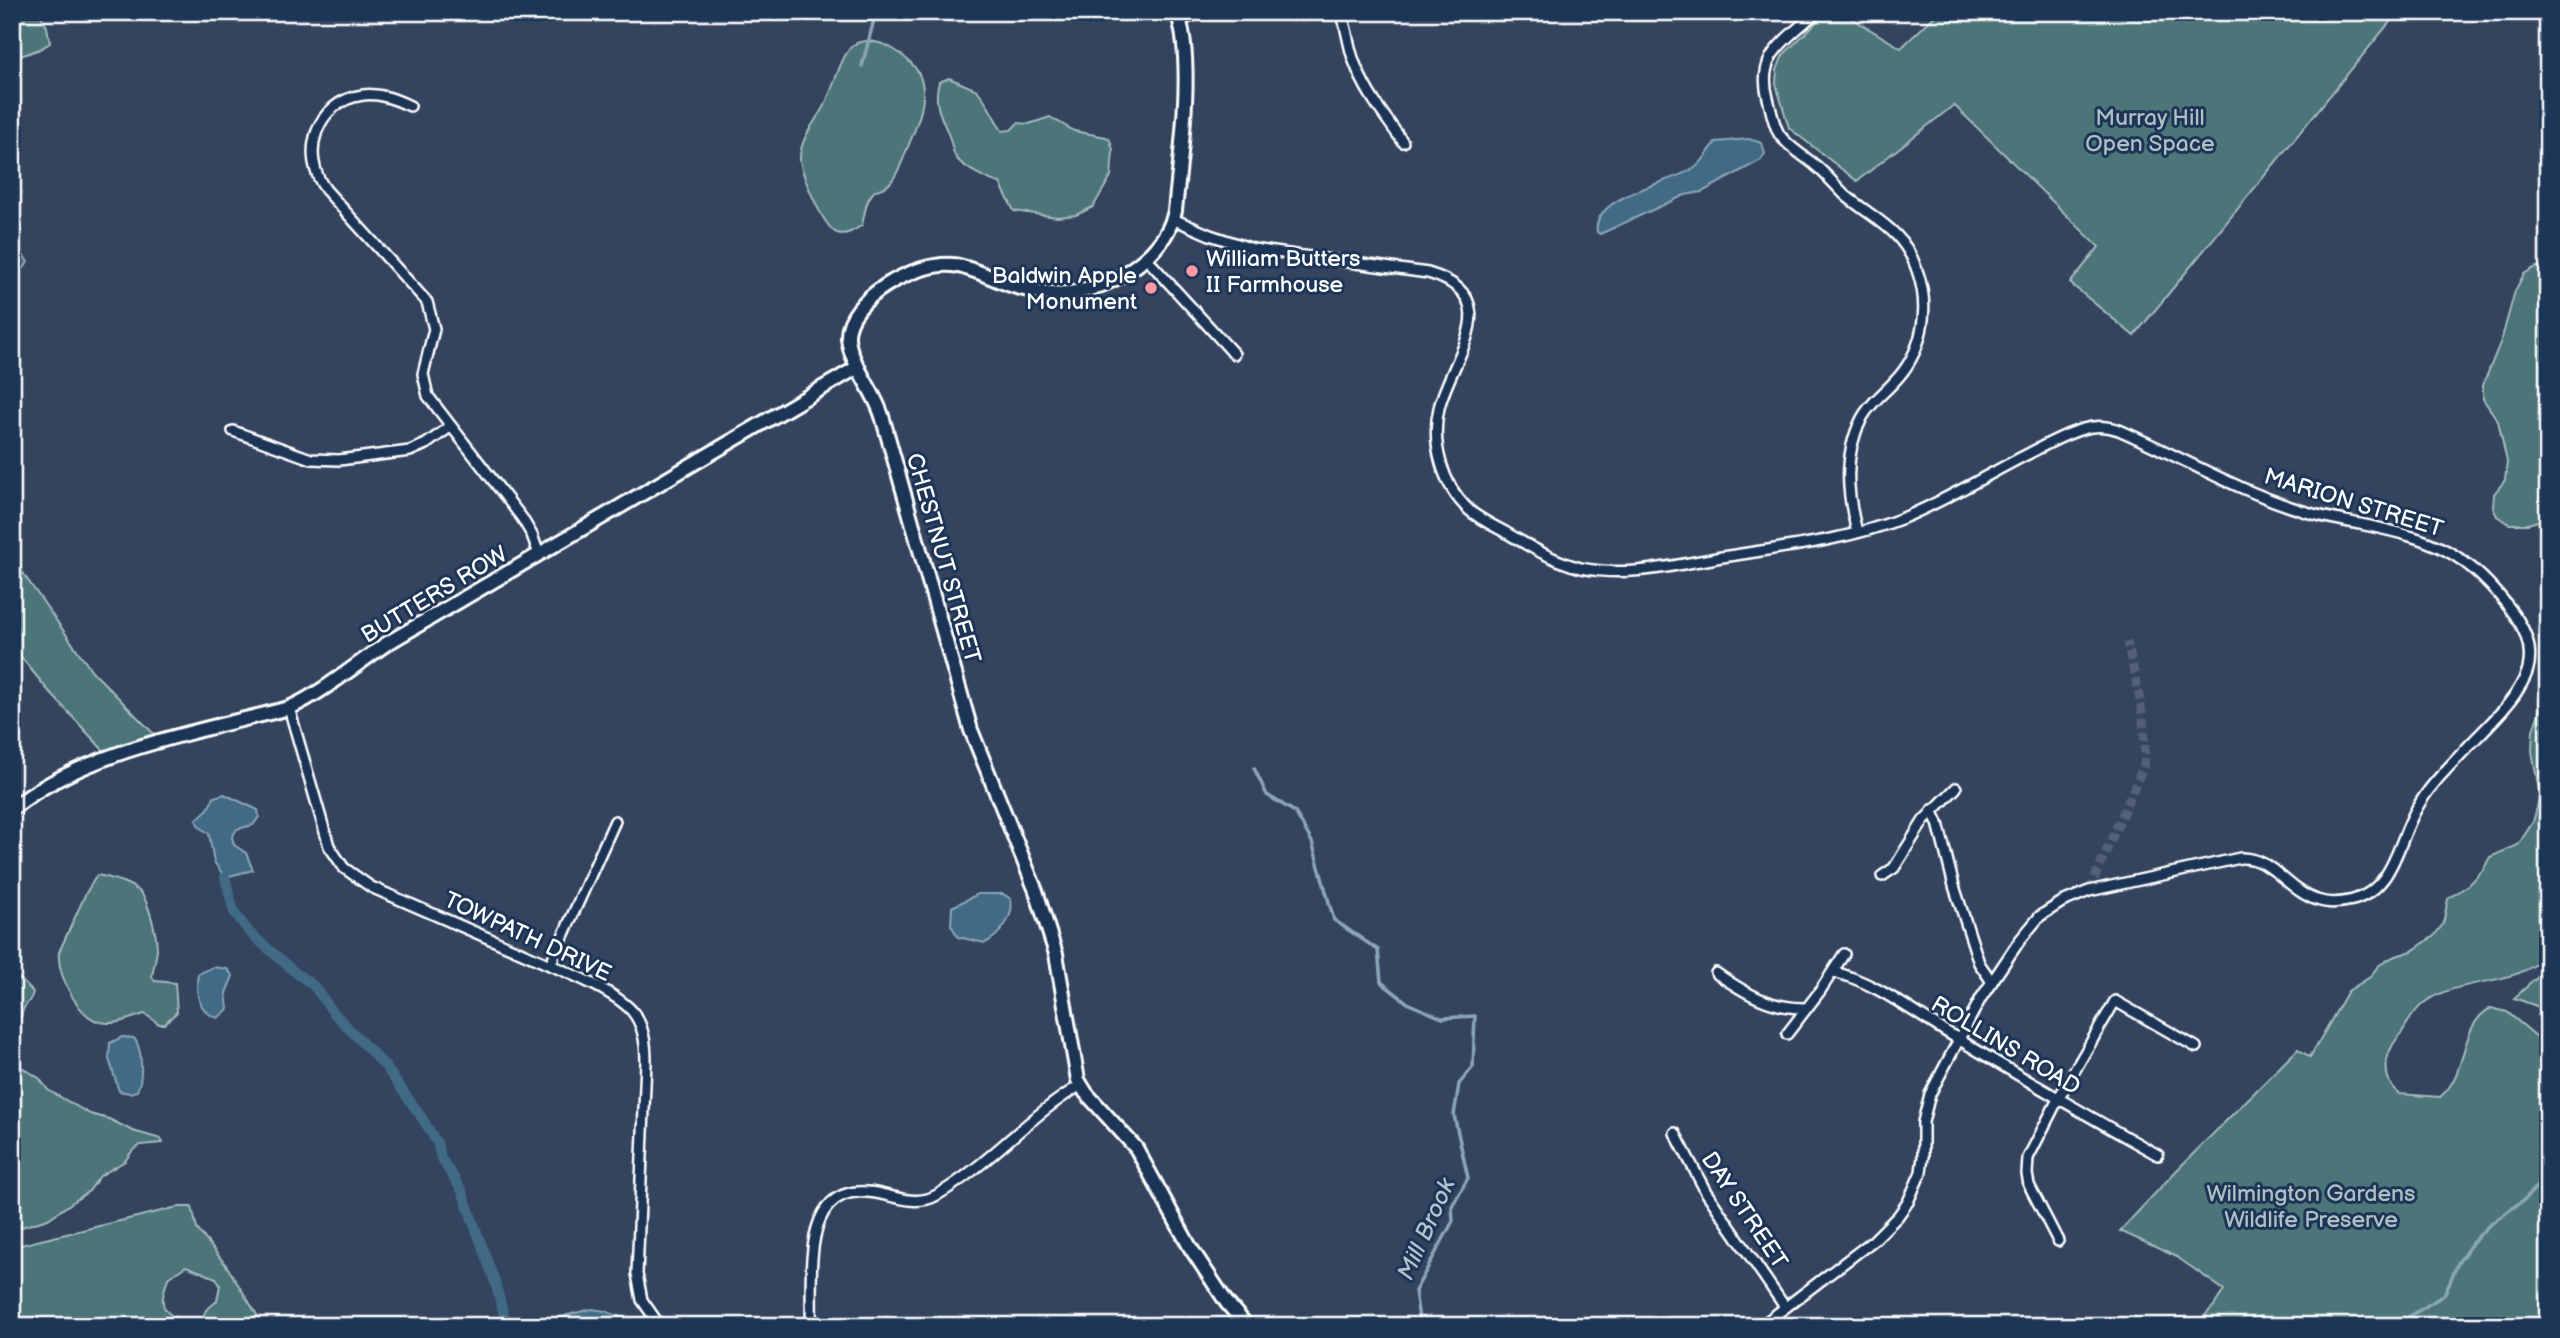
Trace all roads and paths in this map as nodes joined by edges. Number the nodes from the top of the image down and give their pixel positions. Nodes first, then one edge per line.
1 (1201, 12) edge
2 (1341, 12) edge
3 (1816, 12) edge
4 (1179, 16) edge
5 (410, 106) dead end
6 (1403, 142) dead end
7 (1173, 219) junction
8 (1146, 258) junction
9 (1234, 354) dead end
10 (858, 367) junction
11 (450, 427) junction
12 (233, 431) dead end
13 (1857, 532) junction
14 (539, 554) junction
15 (289, 708) junction
16 (1956, 788) dead end
17 (12, 808) edge
18 (1932, 810) junction
19 (615, 821) dead end
20 (1882, 876) dead end
21 (1844, 954) dead end
22 (550, 965) junction
23 (1833, 972) junction
24 (1716, 973) dead end
25 (1992, 982) junction
26 (1807, 1008) junction
27 (1787, 1034) dead end
28 (1958, 1040) junction
29 (2196, 1047) dead end
30 (1081, 1085) junction
31 (2058, 1099) junction
32 (1675, 1133) dead end
33 (2158, 1155) dead end
34 (2058, 1241) dead end
35 (1786, 1307) junction
36 (660, 1326) edge
37 (811, 1326) edge
38 (1247, 1326) edge
39 (1760, 1326) edge

1 - 4 street
2 - 6 street
3 - 13 street
4 - 7 street, CHESTNUT STREET
5 - 11 street
7 - 8 street, CHESTNUT STREET
7 - 13 street
8 - 9 street
8 - 10 street, CHESTNUT STREET
10 - 14 street, BUTTERS ROW
10 - 30 street, CHESTNUT STREET
11 - 12 street
11 - 14 street
13 - 25 street, MARION STREET
14 - 15 street, BUTTERS ROW
15 - 17 street, BUTTERS ROW
15 - 22 street, TOWPATH DRIVE
16 - 18 street
18 - 20 street
18 - 25 street
19 - 22 street
21 - 23 street
22 - 36 street, TOWPATH DRIVE
23 - 26 street
23 - 28 street, ROLLINS ROAD
24 - 26 street
25 - 28 street, MARION STREET
26 - 27 street
28 - 31 street, ROLLINS ROAD
28 - 35 street, MARION STREET
29 - 31 street
30 - 37 street
30 - 38 street, CHESTNUT STREET
31 - 33 street, ROLLINS ROAD
31 - 34 street
32 - 35 street, DAY STREET
35 - 39 street, MARION STREET

